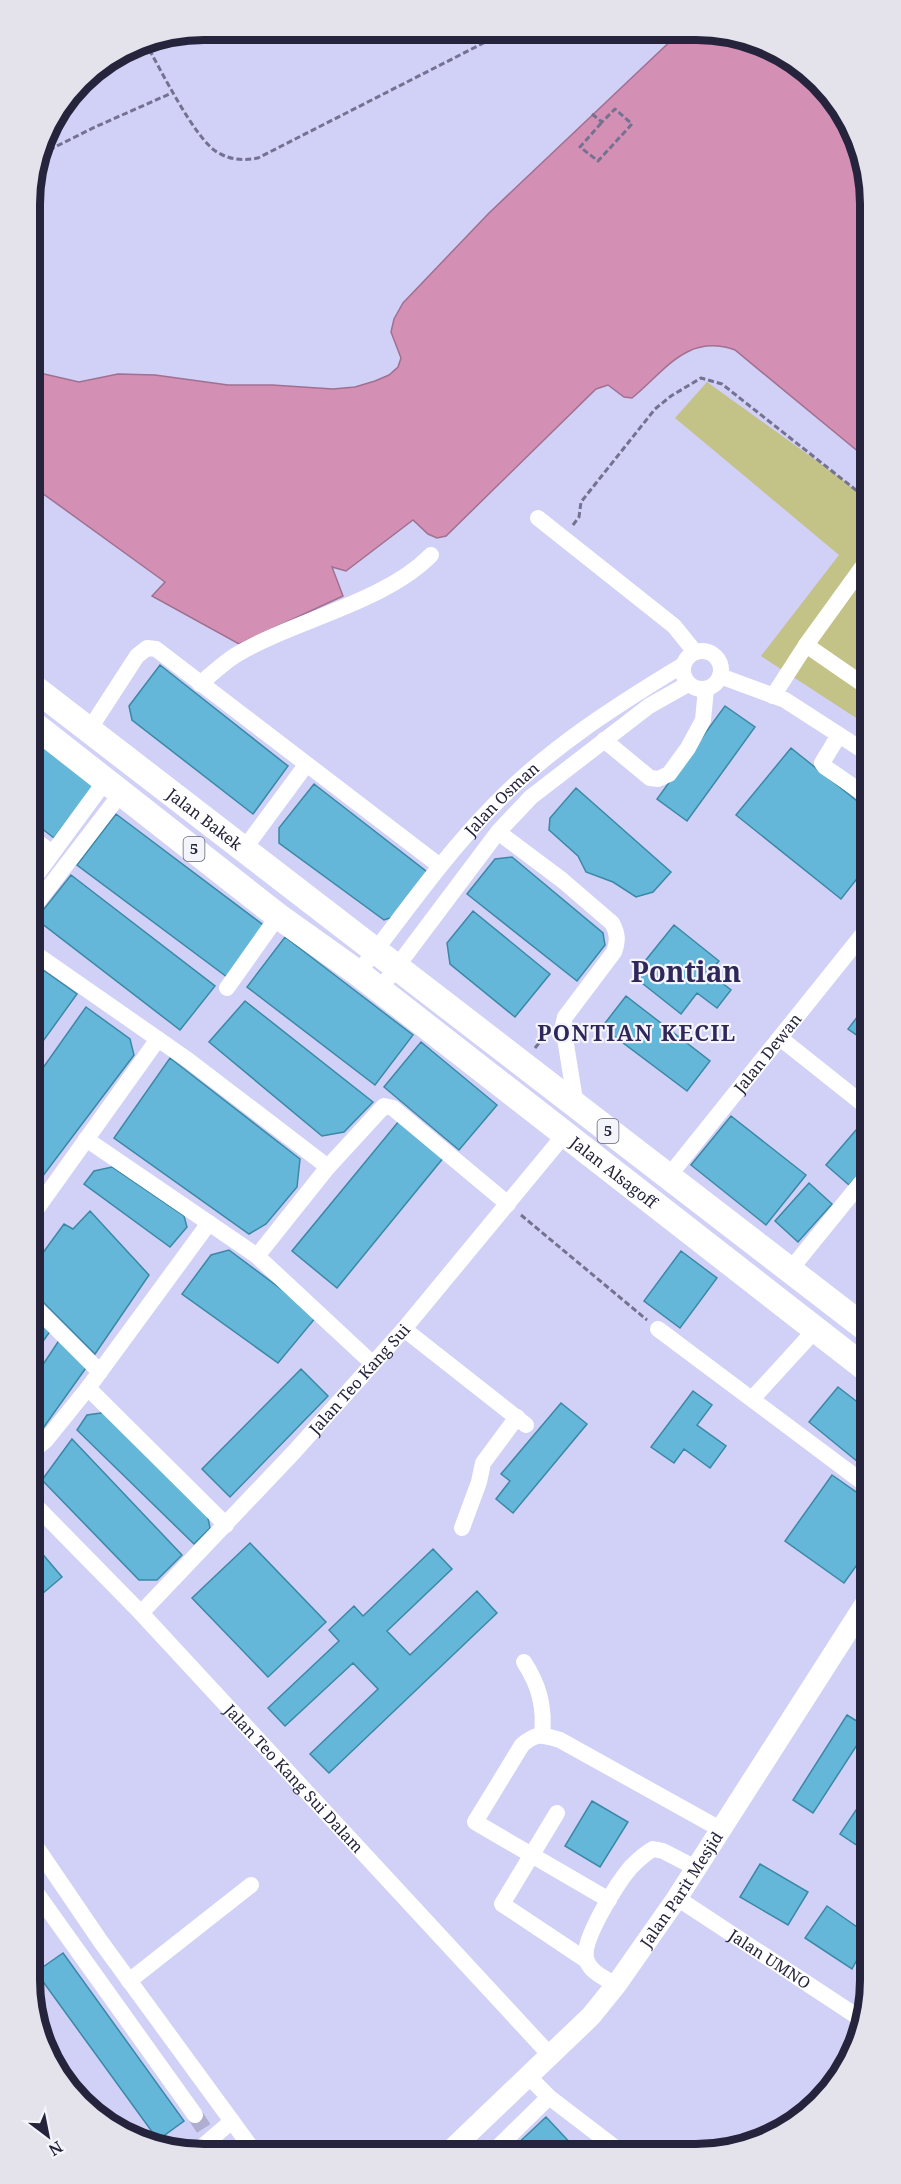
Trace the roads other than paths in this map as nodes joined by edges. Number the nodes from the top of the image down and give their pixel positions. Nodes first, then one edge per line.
1 (538, 518) dead end
2 (431, 555) dead end
3 (860, 570) edge
4 (806, 645) junction
5 (695, 652) junction
6 (683, 665) junction
7 (720, 676) junction
8 (860, 682) edge
9 (200, 684) junction
10 (688, 684) junction
11 (706, 689) junction
12 (41, 693) edge
13 (773, 696) junction
14 (41, 730) edge
15 (89, 730) junction
16 (839, 735) junction
17 (604, 740) junction
18 (860, 748) edge
19 (306, 765) junction
20 (114, 786) junction
21 (860, 791) edge
22 (498, 832) junction
23 (41, 844) edge
24 (244, 849) junction
25 (52, 853) junction
26 (440, 866) junction
27 (41, 869) edge
28 (41, 897) edge
29 (278, 916) junction
30 (860, 938) edge
31 (375, 952) junction
32 (41, 957) edge
33 (397, 968) junction
34 (358, 973) junction
35 (227, 988) dead end
36 (380, 989) junction
37 (780, 1038) junction
38 (158, 1039) junction
39 (860, 1102) edge
40 (576, 1106) junction
41 (566, 1134) junction
42 (86, 1139) junction
43 (328, 1167) junction
44 (668, 1177) junction
45 (860, 1184) edge
46 (40, 1200) edge
47 (508, 1204) junction
48 (210, 1223) junction
49 (257, 1256) junction
50 (790, 1270) junction
51 (40, 1312) edge
52 (860, 1324) edge
53 (404, 1329) junction
54 (658, 1329) road end
55 (816, 1329) junction
56 (373, 1364) junction
57 (860, 1364) edge
58 (100, 1372) junction
59 (88, 1388) junction
60 (752, 1399) junction
61 (40, 1444) edge
62 (860, 1480) edge
63 (40, 1510) edge
64 (226, 1525) junction
65 (462, 1528) dead end
66 (860, 1612) edge
67 (141, 1613) junction
68 (524, 1662) dead end
69 (542, 1735) junction
70 (557, 1813) dead end
71 (720, 1830) junction
72 (40, 1852) edge
73 (532, 1855) junction
74 (696, 1868) junction
75 (251, 1885) dead end
76 (40, 1898) edge
77 (677, 1898) junction
78 (609, 1900) junction
79 (586, 1960) junction
80 (129, 1981) junction
81 (616, 1985) junction
82 (856, 2016) edge
83 (550, 2055) junction
84 (528, 2076) junction
85 (549, 2097) junction
86 (232, 2121) junction
87 (203, 2127) junction
88 (199, 2143) edge
89 (249, 2144) edge
90 (458, 2144) edge
91 (501, 2144) edge
92 (605, 2144) edge

1 - 5 street
2 - 9 street
3 - 4 street
4 - 8 street
4 - 13 street
5 - 6 street
5 - 7 street
6 - 10 street
6 - 26 street, Jalan Osman
7 - 11 street
7 - 13 street
9 - 15 street
9 - 19 street
10 - 11 street
10 - 17 street, Jalan Osman
11 - 17 street
12 - 15 highway, Jalan Bakek / 5
13 - 16 street
14 - 20 highway, Jalan Bakek / 5
15 - 24 highway, Jalan Bakek / 5
16 - 18 street
16 - 21 street
17 - 22 street, Jalan Osman
19 - 24 street
19 - 26 street
20 - 25 street
20 - 28 street
20 - 29 highway, Jalan Bakek / 5
22 - 33 street, Jalan Osman
22 - 40 street
23 - 25 street
24 - 31 highway, Jalan Bakek / 5
25 - 27 street
26 - 31 street, Jalan Osman
29 - 34 highway, Jalan Bakek / 5
29 - 35 street
30 - 37 street, Jalan Dewan
31 - 33 highway, Jalan Alsagoff / 5
31 - 34 street, Jalan Osman
32 - 38 street
33 - 36 street, Jalan Osman
33 - 40 highway, Jalan Alsagoff / 5
34 - 36 highway, Jalan Alsagoff / 5
36 - 41 highway, Jalan Alsagoff / 5
37 - 39 street
37 - 44 street, Jalan Dewan
38 - 42 street
38 - 43 street
40 - 44 highway, Jalan Alsagoff / 5
41 - 47 street, Jalan Teo Kang Sui
41 - 55 highway, Jalan Alsagoff / 5
42 - 46 street
42 - 48 street
43 - 47 street
43 - 49 street
44 - 50 highway, Jalan Alsagoff / 5
45 - 50 street
47 - 53 street, Jalan Teo Kang Sui
48 - 49 street
48 - 58 street
49 - 56 street
50 - 52 highway, Jalan Alsagoff / 5
51 - 58 street
53 - 56 street, Jalan Teo Kang Sui
53 - 65 street
54 - 60 street
55 - 57 highway, Jalan Alsagoff / 5
55 - 60 street
56 - 64 street, Jalan Teo Kang Sui
58 - 59 street
59 - 61 street
59 - 64 street
60 - 62 street
63 - 67 street, Jalan Teo Kang Sui Dalam
64 - 67 street, Jalan Teo Kang Sui
66 - 71 main road, Jalan Parit Mesjid
67 - 83 street, Jalan Teo Kang Sui Dalam
68 - 69 street
69 - 71 street
69 - 73 street
70 - 73 street
71 - 74 main road, Jalan Parit Mesjid
72 - 80 street
73 - 78 street
73 - 79 street
74 - 77 main road, Jalan Parit Mesjid
74 - 78 street
75 - 80 street
76 - 87 street
77 - 81 main road, Jalan Parit Mesjid
77 - 82 street, Jalan UMNO
78 - 79 street
79 - 81 street
80 - 86 street
81 - 83 main road, Jalan Parit Mesjid
83 - 84 main road, Jalan Parit Mesjid
84 - 85 street
84 - 90 main road, Jalan Parit Mesjid
85 - 91 street
85 - 92 street
86 - 87 street
86 - 89 street
87 - 88 street

